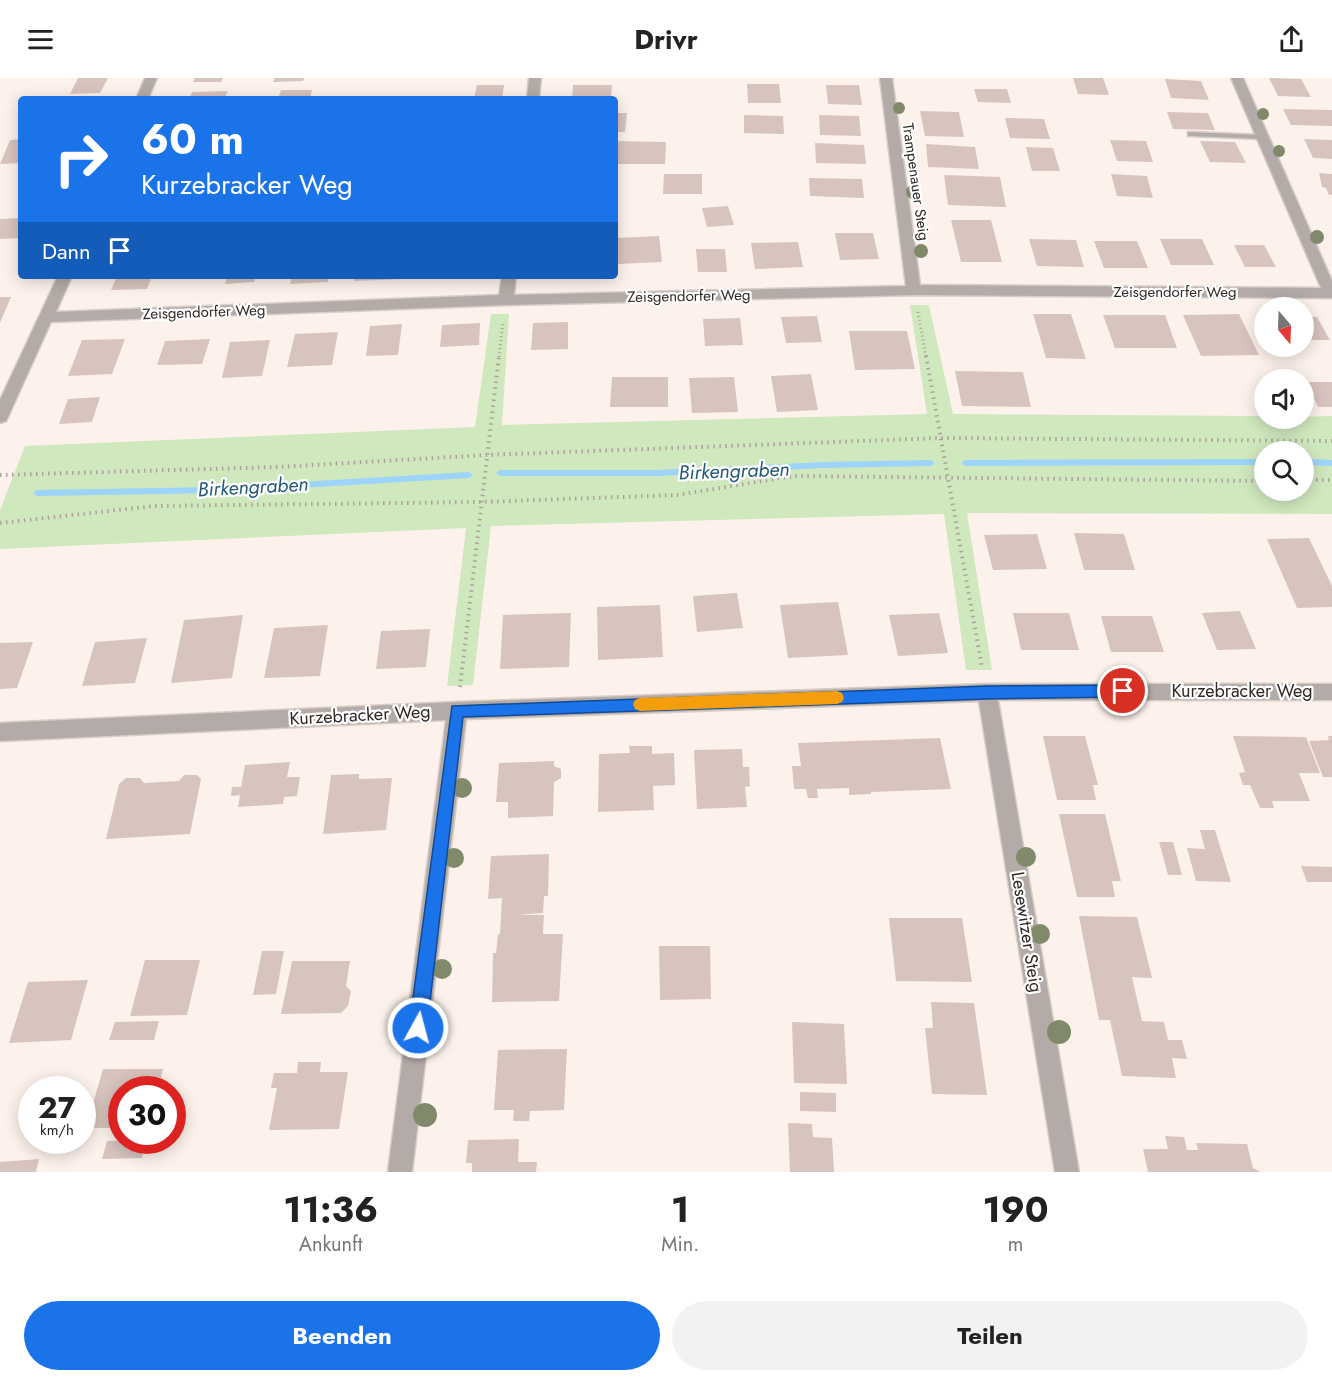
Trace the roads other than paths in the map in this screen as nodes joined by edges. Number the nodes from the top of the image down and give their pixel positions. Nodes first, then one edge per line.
1 (151, 78) edge
2 (536, 78) edge
3 (886, 78) edge
4 (1237, 78) edge
5 (143, 96) edge
6 (533, 96) edge
7 (1191, 134) dead end
8 (1262, 136) junction
9 (64, 279) edge
10 (509, 279) edge
11 (914, 290) junction
12 (1331, 293) edge
13 (506, 300) junction
14 (47, 317) junction
15 (0, 417) edge
16 (987, 692) junction
17 (1332, 692) edge
18 (457, 711) junction
19 (0, 732) edge
20 (400, 1172) edge
21 (1067, 1172) edge

1 - 5 street
2 - 6 street
3 - 11 street, Trampenauer Steig
4 - 8 street
7 - 8 lane
8 - 12 street
9 - 14 street
10 - 13 street
11 - 12 street, Zeisgendorfer Weg
11 - 13 street, Zeisgendorfer Weg
13 - 14 street, Zeisgendorfer Weg
14 - 15 street
16 - 17 street, Kurzebracker Weg
16 - 18 street, Kurzebracker Weg
16 - 21 street, Lesewitzer Steig
18 - 19 street, Kurzebracker Weg
18 - 20 street

